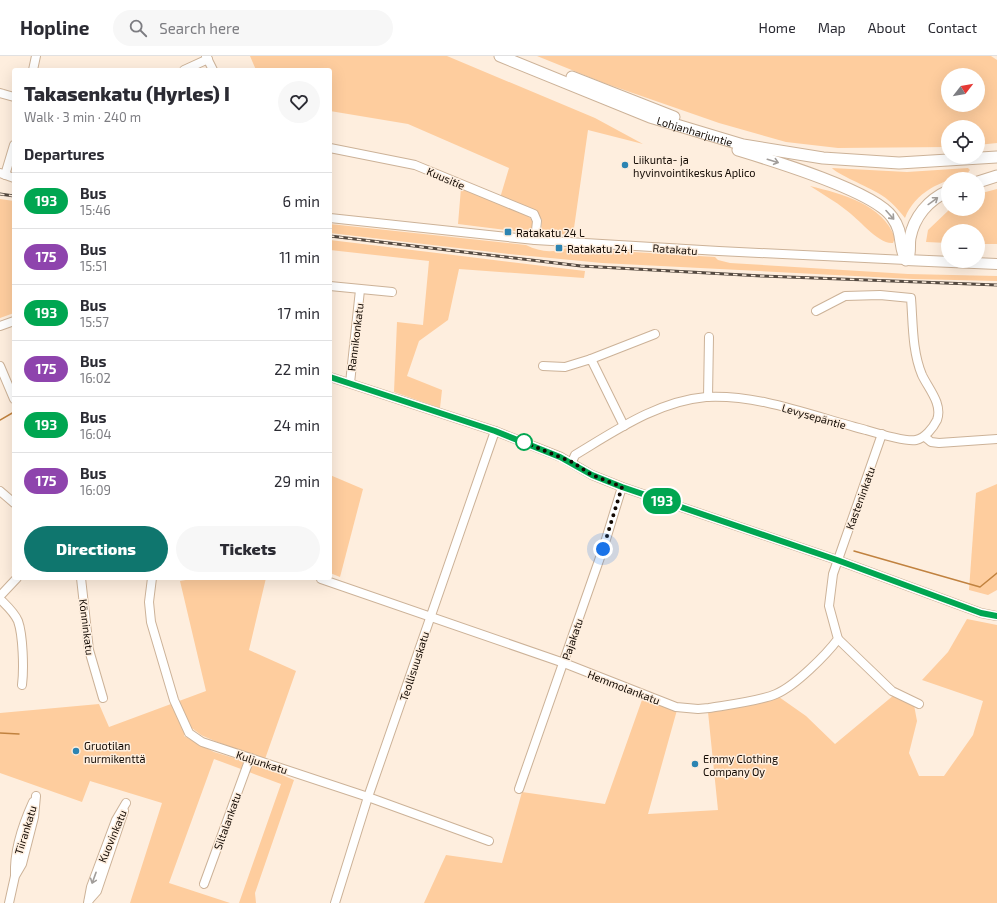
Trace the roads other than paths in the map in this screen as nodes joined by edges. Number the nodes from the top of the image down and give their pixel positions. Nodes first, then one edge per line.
1 (36, 56) edge
2 (500, 56) edge
3 (519, 56) edge
4 (207, 57) edge
5 (33, 68) edge
6 (188, 68) edge
7 (212, 68) edge
8 (0, 93) edge
9 (12, 96) edge
10 (671, 124) junction
11 (332, 148) edge
12 (997, 149) edge
13 (12, 150) edge
14 (985, 150) edge
15 (941, 154) edge
16 (997, 157) edge
17 (3, 174) edge
18 (997, 176) edge
19 (985, 180) edge
20 (941, 196) edge
21 (332, 218) edge
22 (535, 240) junction
23 (906, 260) junction
24 (997, 264) edge
25 (332, 286) edge
26 (360, 290) junction
27 (392, 292) dead end
28 (816, 311) dead end
29 (12, 322) edge
30 (0, 326) edge
31 (655, 334) dead end
32 (709, 337) dead end
33 (591, 360) junction
34 (0, 366) edge
35 (543, 366) dead end
36 (332, 378) edge
37 (350, 383) junction
38 (12, 394) edge
39 (708, 397) junction
40 (624, 426) junction
41 (495, 431) junction
42 (882, 434) junction
43 (925, 436) junction
44 (997, 439) edge
45 (572, 462) junction
46 (622, 487) junction
47 (0, 491) edge
48 (12, 501) edge
49 (837, 560) junction
50 (16, 580) edge
51 (81, 580) edge
52 (152, 580) edge
53 (327, 580) edge
54 (0, 597) edge
55 (430, 615) junction
56 (997, 616) edge
57 (838, 639) junction
58 (564, 663) junction
59 (22, 685) dead end
60 (103, 698) dead end
61 (919, 704) dead end
62 (250, 758) junction
63 (519, 789) dead end
64 (368, 797) junction
65 (489, 840) dead end
66 (15, 876) junction
67 (204, 884) dead end
68 (88, 902) edge
69 (8, 903) edge
70 (335, 903) edge

1 - 5 street
2 - 10 highway, Lohjanharjuntie
3 - 15 highway, Lohjanharjuntie
4 - 6 street
4 - 7 street
8 - 9 street
10 - 16 highway, Lohjanharjuntie
10 -> 23 highway
11 - 22 street, Kuusitie
12 - 14 highway
13 - 17 street
18 - 19 highway
23 -> 20 highway
21 - 22 street, Ratakatu
22 - 23 street, Ratakatu
23 - 24 main road, Ratakatu
25 - 26 street, Rannikonkatu
26 - 27 street, Rannikonkatu
26 - 37 street, Rannikonkatu
28 - 43 street
29 - 30 street
31 - 33 street
32 - 39 street
33 - 35 street
33 - 40 street
34 - 38 street
36 - 37 street
37 - 41 street
39 - 40 street, Levysepäntie
39 - 42 street, Levysepäntie
40 - 45 street, Levysepäntie
41 - 45 street
41 - 55 street, Teollisuuskatu
42 - 43 street, Levysepäntie
42 - 49 street, Kasteninkatu
43 - 44 street
45 - 46 street
46 - 49 street
46 - 58 street, Pajakatu
47 - 48 street
49 - 56 street
49 - 57 street
50 - 54 street
51 - 60 street, Könninkatu
52 - 62 street, Kuljunkatu
53 - 55 street, Hemmolankatu
54 - 59 street
55 - 58 street, Hemmolankatu
55 - 64 street, Teollisuuskatu
57 - 58 street, Hemmolankatu
57 - 61 street
58 - 63 street, Pajakatu
62 - 64 street, Kuljunkatu
62 - 67 street, Siltalankatu
64 - 65 street, Kuljunkatu
64 - 70 street, Teollisuuskatu
66 - 66 street, Tiirankatu
66 - 69 street, Tiirankatu
68 -> 68 street, Kuovinkatu

